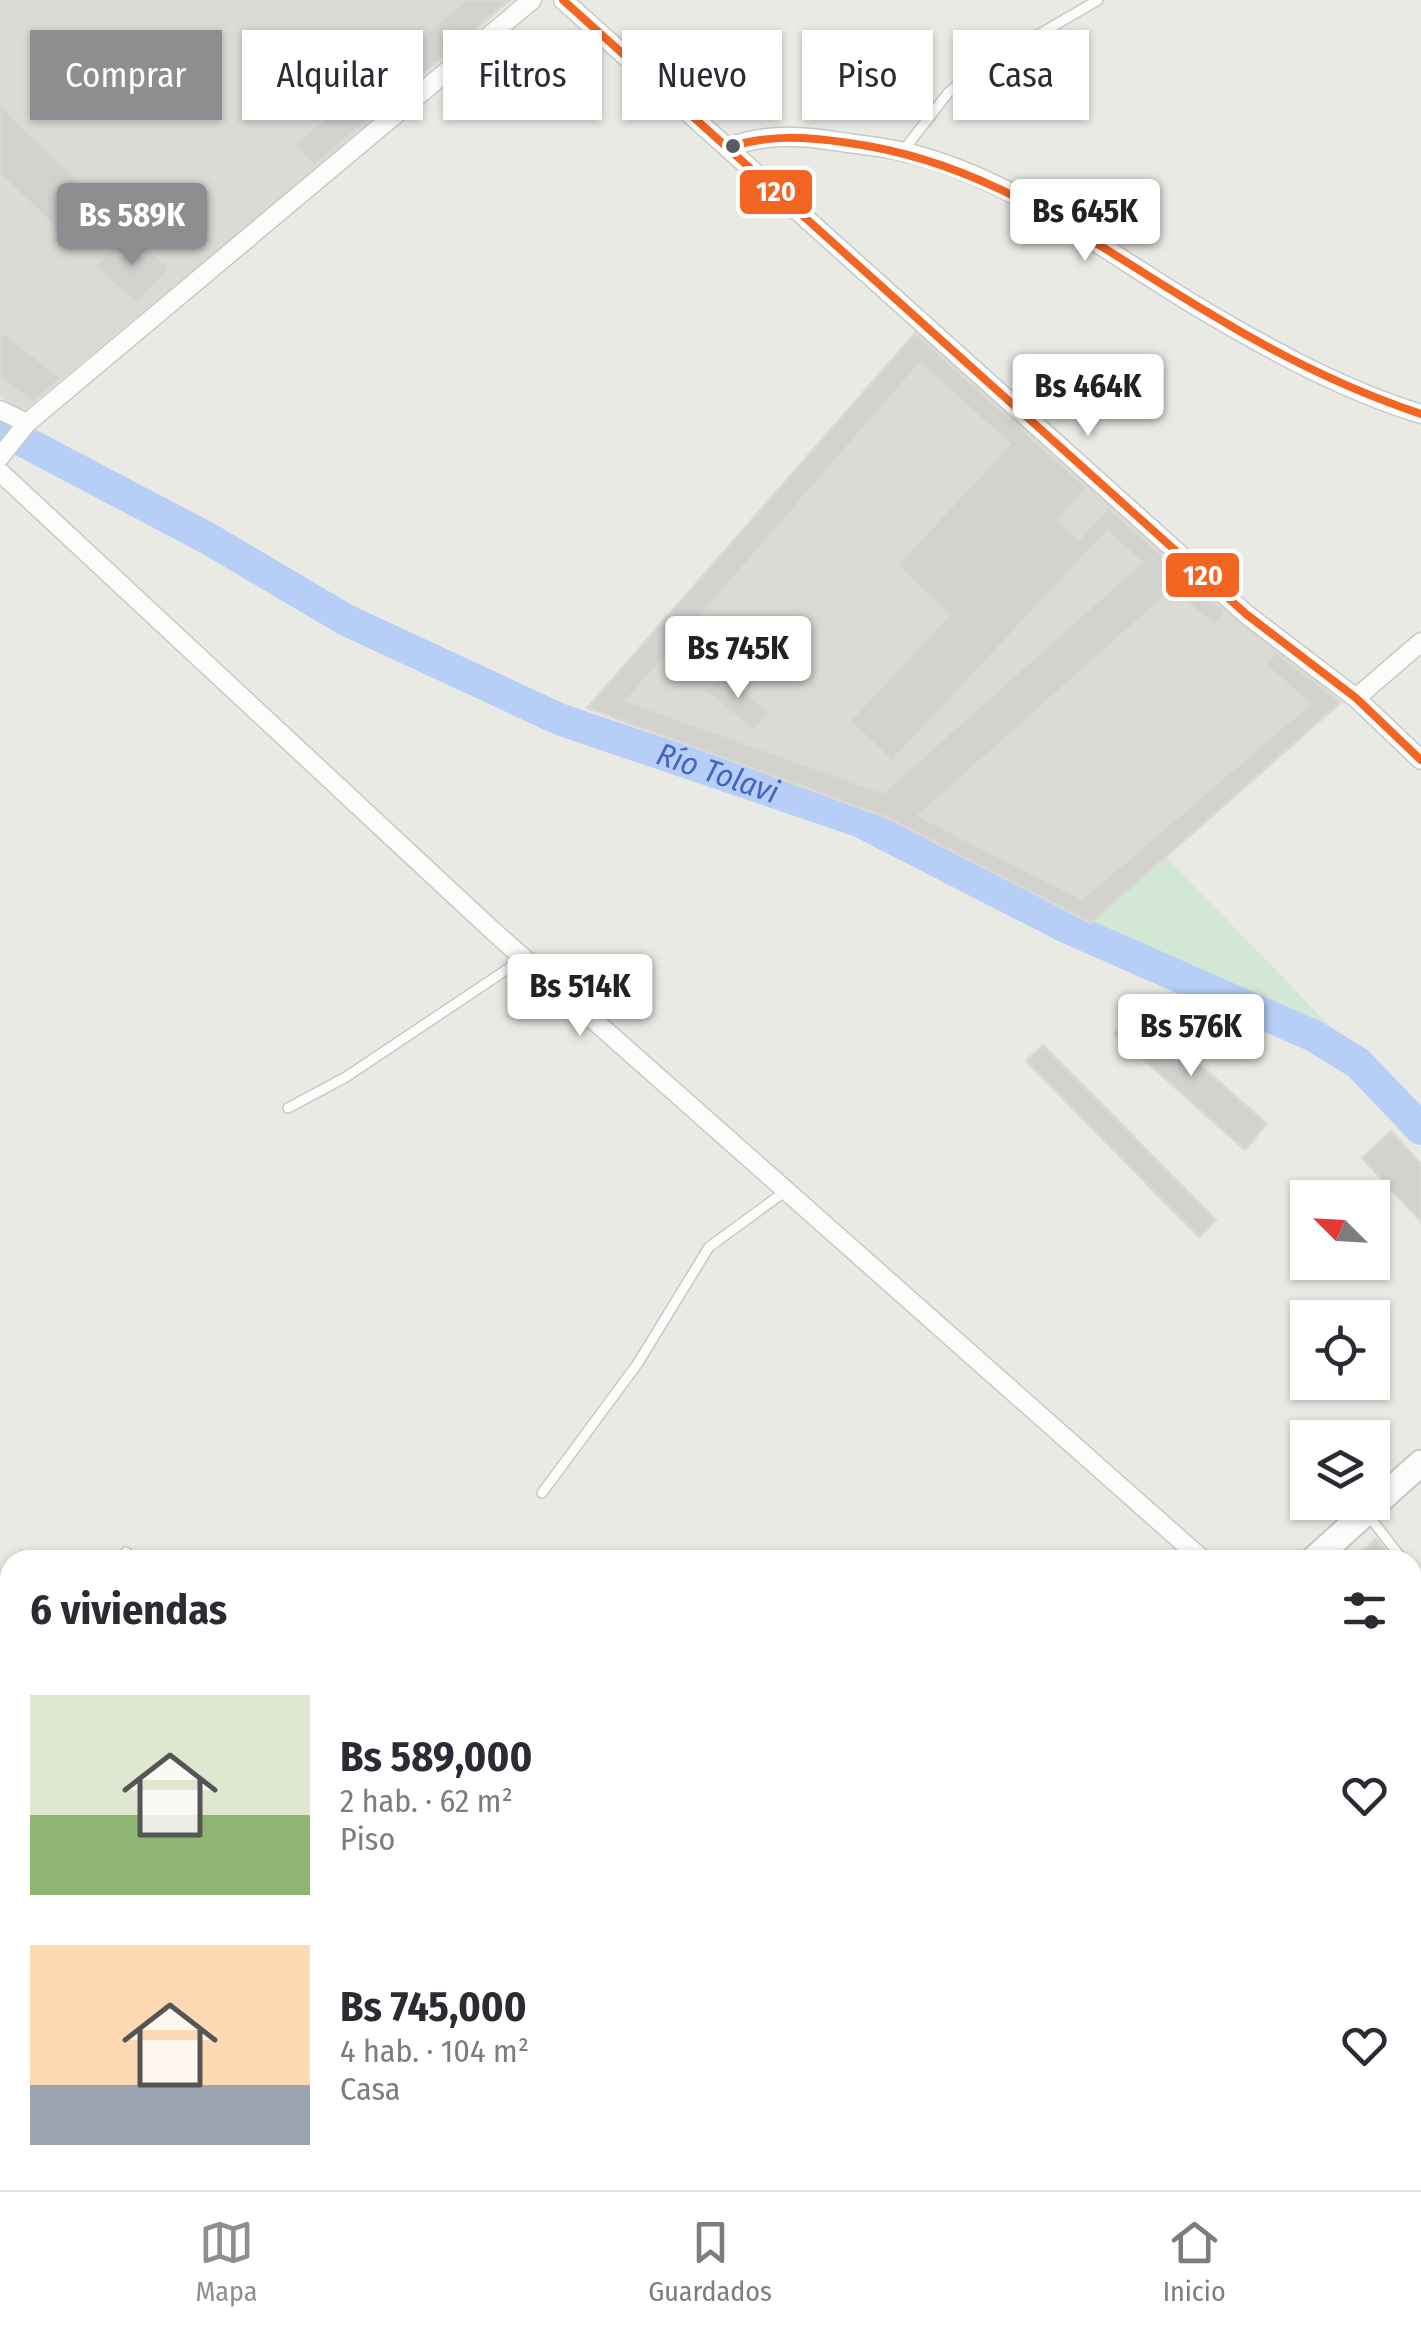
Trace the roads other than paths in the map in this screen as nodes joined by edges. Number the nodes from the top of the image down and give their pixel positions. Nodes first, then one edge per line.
1 (532, 0) edge
2 (563, 0) edge
3 (1098, 0) edge
4 (728, 148) junction
5 (903, 151) junction
6 (0, 410) edge
7 (1421, 414) edge
8 (23, 427) junction
9 (3, 453) edge
10 (0, 472) edge
11 (1421, 642) edge
12 (1356, 698) junction
13 (1421, 760) edge
14 (524, 958) junction
15 (288, 1108) dead end
16 (786, 1190) junction
17 (1421, 1463) edge
18 (1390, 1491) edge
19 (542, 1493) dead end
20 (1358, 1520) edge
21 (1372, 1520) edge
22 (1191, 1550) edge
23 (1324, 1550) edge
24 (1395, 1550) edge

1 - 8 street
2 - 4 street
3 - 5 lane
4 - 5 street
4 - 12 street
5 - 7 street
6 - 8 street
8 - 9 street
10 - 14 street
11 - 12 street
12 - 13 street
14 - 15 lane
14 - 16 street
16 - 19 lane
16 - 22 street
17 - 18 main road
20 - 23 main road
21 - 24 lane

